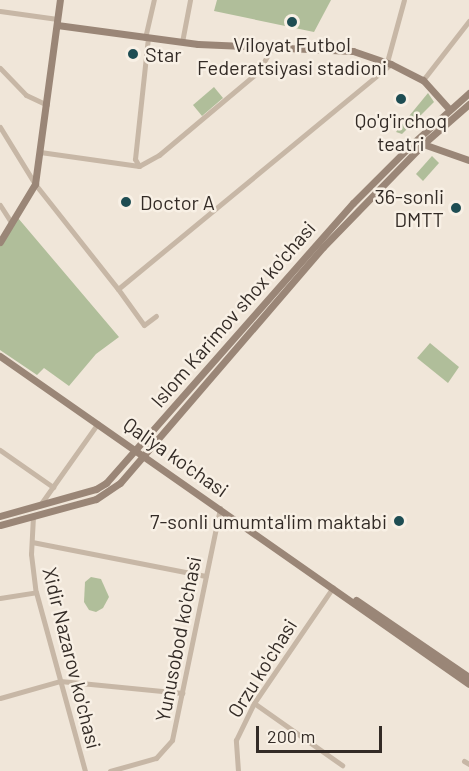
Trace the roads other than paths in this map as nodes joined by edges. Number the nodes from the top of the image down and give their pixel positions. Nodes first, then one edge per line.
1 (60, 0) edge
2 (154, 0) edge
3 (190, 0) edge
4 (404, 0) edge
5 (0, 11) edge
6 (469, 21) edge
7 (57, 22) junction
8 (147, 38) junction
9 (182, 42) junction
10 (272, 48) junction
11 (389, 63) junction
12 (0, 68) edge
13 (423, 80) junction
14 (469, 93) edge
15 (469, 104) edge
16 (47, 105) junction
17 (449, 109) junction
18 (0, 127) edge
19 (423, 144) junction
20 (40, 152) junction
21 (469, 160) edge
22 (139, 166) junction
23 (35, 184) junction
24 (0, 205) edge
25 (11, 222) junction
26 (0, 242) edge
27 (304, 263) junction
28 (118, 289) junction
29 (156, 316) dead end
30 (0, 356) edge
31 (98, 423) junction
32 (0, 450) edge
33 (137, 450) junction
34 (144, 455) junction
35 (53, 487) junction
36 (40, 505) junction
37 (220, 508) junction
38 (0, 516) edge
39 (33, 516) junction
40 (0, 525) edge
41 (32, 542) junction
42 (206, 576) junction
43 (333, 587) junction
44 (36, 592) junction
45 (0, 598) edge
46 (469, 677) edge
47 (60, 681) junction
48 (469, 684) edge
49 (182, 693) junction
50 (0, 698) edge
51 (254, 703) junction
52 (342, 765) dead end
53 (85, 771) edge
54 (110, 771) edge
55 (238, 771) edge

1 - 7 main road
2 - 8 street
3 - 9 street
4 - 11 street
5 - 7 street
6 - 13 street
7 - 8 main road
7 - 16 main road
8 - 9 main road
8 - 22 street
9 - 10 main road
10 - 11 main road
10 - 22 street
11 - 13 main road
11 - 28 street
12 - 16 street
13 - 17 main road
14 - 17 main road, Islom Karimov shox ko'chasi
15 - 19 main road, Islom Karimov shox ko'chasi
16 - 20 main road
17 - 27 main road, Islom Karimov shox ko'chasi
18 - 23 street
19 - 21 main road
19 - 27 main road, Islom Karimov shox ko'chasi
20 - 22 street
20 - 23 main road
23 - 25 main road
23 - 28 street
24 - 25 street
25 - 26 main road
27 - 33 main road, Islom Karimov shox ko'chasi
27 - 34 main road, Islom Karimov shox ko'chasi
28 - 29 street
30 - 31 main road, Qaliya ko'chasi
31 - 33 main road, Qaliya ko'chasi
31 - 35 street
32 - 35 street
33 - 34 main road, Qaliya ko'chasi
33 - 36 main road, Islom Karimov shox ko'chasi
34 - 37 main road, Qaliya ko'chasi
34 - 39 main road, Islom Karimov shox ko'chasi
35 - 36 street
36 - 38 main road, Islom Karimov shox ko'chasi
37 - 42 street, Yunusobod ko'chasi
37 - 43 main road, Qaliya ko'chasi
39 - 40 main road, Islom Karimov shox ko'chasi
39 - 41 street, Xidir Nazarov ko'chasi
41 - 42 street
41 - 44 street, Xidir Nazarov ko'chasi
42 - 49 street, Yunusobod ko'chasi
43 - 46 main road, Qaliya ko'chasi
43 - 48 main road, Qaliya ko'chasi
43 - 51 street, Orzu ko'chasi
44 - 45 street
44 - 47 street, Xidir Nazarov ko'chasi
47 - 49 street
47 - 50 street
47 - 53 street, Xidir Nazarov ko'chasi
49 - 54 street, Yunusobod ko'chasi
51 - 52 street
51 - 55 street, Orzu ko'chasi

